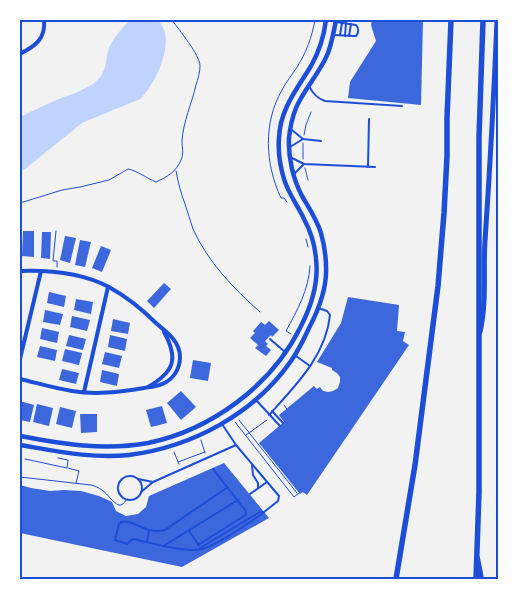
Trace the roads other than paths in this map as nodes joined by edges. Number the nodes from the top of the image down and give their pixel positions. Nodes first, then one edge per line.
1 (44, 20) edge
2 (326, 20) edge
3 (451, 20) edge
4 (484, 20) edge
5 (497, 20) edge
6 (336, 21) edge
7 (342, 22) junction
8 (346, 23) junction
9 (351, 24) junction
10 (334, 35) junction
11 (340, 35) junction
12 (345, 36) junction
13 (349, 36) junction
14 (20, 54) edge
15 (309, 86) junction
16 (402, 106) dead end
17 (369, 119) dead end
18 (290, 128) junction
19 (303, 139) junction
20 (321, 141) dead end
21 (289, 148) junction
22 (290, 156) junction
23 (304, 164) junction
24 (368, 167) junction
25 (375, 167) dead end
26 (294, 175) junction
27 (20, 271) edge
28 (41, 271) junction
29 (108, 287) junction
30 (318, 308) junction
31 (163, 328) junction
32 (270, 339) dead end
33 (478, 340) junction
34 (285, 352) junction
35 (295, 355) junction
36 (20, 359) edge
37 (310, 366) junction
38 (20, 379) edge
39 (146, 388) junction
40 (84, 392) junction
41 (256, 400) junction
42 (272, 411) junction
43 (269, 415) junction
44 (283, 423) dead end
45 (221, 424) junction
46 (280, 426) dead end
47 (20, 436) edge
48 (20, 445) edge
49 (236, 445) junction
50 (252, 465) junction
51 (214, 469) dead end
52 (138, 479) junction
53 (152, 482) junction
54 (267, 482) junction
55 (228, 487) junction
56 (258, 488) junction
57 (141, 492) junction
58 (250, 494) dead end
59 (238, 500) junction
60 (149, 530) junction
61 (189, 531) junction
62 (147, 542) junction
63 (164, 546) junction
64 (200, 547) junction
65 (477, 558) junction
66 (396, 579) edge
67 (476, 579) edge
68 (481, 579) edge

1 - 14 street
2 - 34 street
3 - 66 main road
4 - 33 main road
5 - 33 main road
6 - 7 lane
6 - 10 street
7 - 8 lane
7 - 11 lane
8 - 9 lane
8 - 12 lane
9 - 13 lane
9 - 13 lane
10 - 11 lane
10 - 15 street
11 - 12 lane
12 - 13 lane
15 - 16 lane
15 - 18 street
17 - 24 lane
18 - 19 lane
18 - 21 street
19 - 20 lane
19 - 21 lane
21 - 22 street
22 - 23 lane
22 - 26 street
23 - 24 lane
23 - 26 lane
24 - 25 lane
26 - 30 street
27 - 28 street
28 - 29 street
28 - 36 street
29 - 31 street
29 - 40 street
30 - 35 street
30 - 37 lane
31 - 39 street
31 - 39 street
32 - 34 lane
33 - 65 main road
34 - 47 street
35 - 37 lane
35 - 41 street
37 - 42 lane
38 - 40 street
39 - 40 street
41 - 43 lane
41 - 45 street
42 - 43 lane
42 - 44 lane
43 - 46 lane
45 - 48 street
45 - 49 lane
49 - 50 lane
49 - 53 lane
50 - 54 lane
50 - 56 lane
51 - 55 lane
52 - 53 lane
52 - 57 lane
52 - 57 lane
53 - 57 lane
54 - 56 lane
54 - 64 lane
55 - 59 lane
55 - 60 lane
56 - 58 lane
59 - 61 lane
59 - 64 lane
60 - 62 lane
60 - 62 lane
61 - 63 lane
61 - 64 lane
62 - 63 lane
63 - 64 lane
65 - 67 main road
65 - 68 highway

